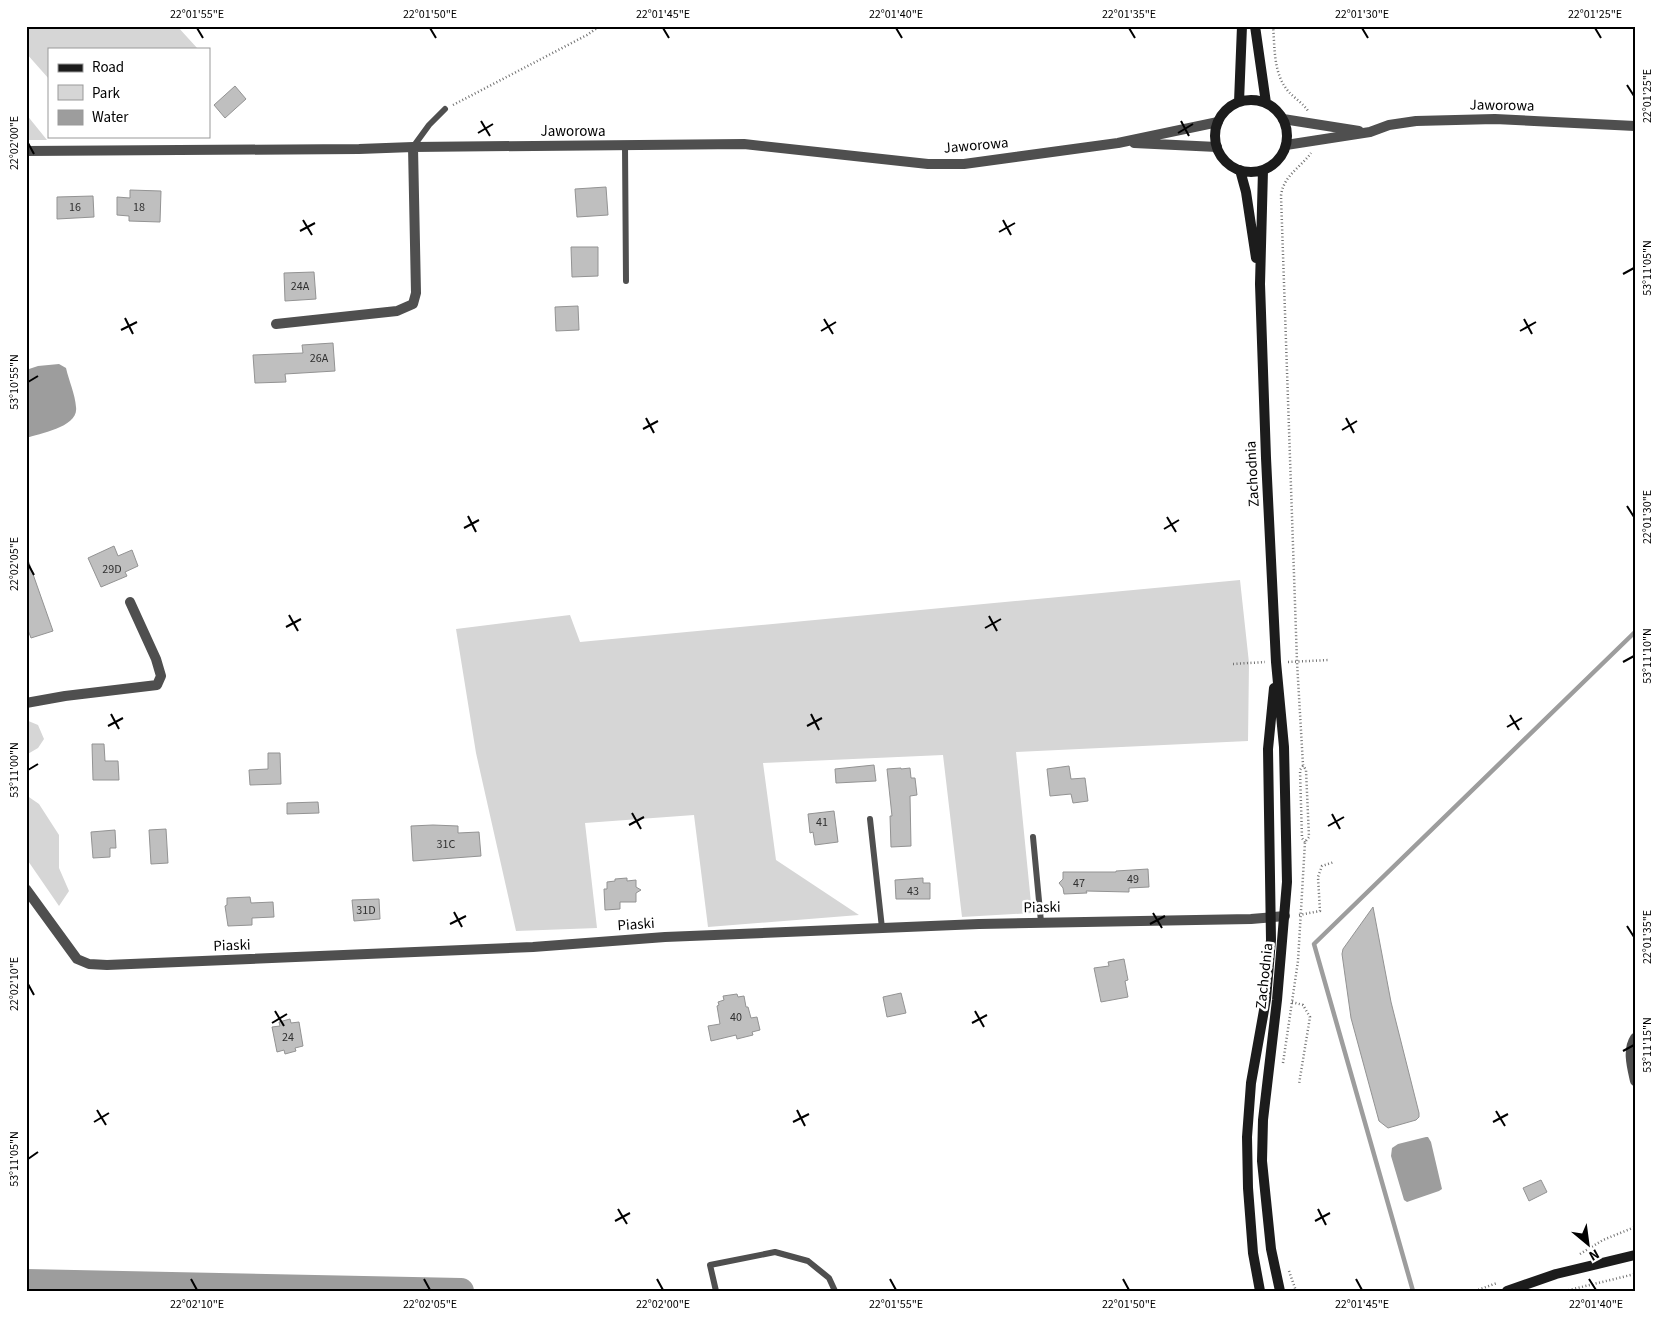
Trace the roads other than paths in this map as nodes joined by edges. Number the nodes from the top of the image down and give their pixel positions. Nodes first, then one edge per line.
1 (1242, 26) edge
2 (1255, 26) edge
3 (1239, 102) junction
4 (1266, 103) junction
5 (445, 109) road end
6 (1283, 119) junction
7 (1218, 122) junction
8 (1635, 126) edge
9 (1370, 132) junction
10 (1118, 143) junction
11 (1286, 145) junction
12 (625, 146) junction
13 (1217, 146) junction
14 (413, 147) junction
15 (26, 151) edge
16 (1240, 170) junction
17 (1263, 170) junction
18 (626, 280) dead end
19 (1260, 284) junction
20 (276, 324) dead end
21 (130, 602) dead end
22 (1276, 662) junction
23 (26, 703) edge
24 (870, 819) dead end
25 (1034, 837) dead end
26 (26, 889) edge
27 (1285, 916) junction
28 (1271, 917) junction
29 (1041, 922) junction
30 (882, 928) junction
31 (1635, 1038) edge
32 (1635, 1081) edge
33 (1635, 1255) edge
34 (716, 1291) edge
35 (836, 1291) edge
36 (1260, 1291) edge
37 (1280, 1291) edge
38 (1507, 1291) edge

1 - 3 main road
2 - 4 main road
3 - 4 main road
3 - 7 main road
4 - 6 main road
5 - 14 lane
6 - 9 street, Jaworowa
6 - 11 main road
7 - 10 street, Jaworowa
7 - 13 main road
8 - 9 street, Jaworowa
9 - 11 street, Jaworowa
10 - 12 street, Jaworowa
10 - 13 street, Jaworowa
11 - 17 main road
12 - 14 street, Jaworowa
12 - 18 lane
13 - 16 main road
14 - 15 street, Jaworowa
14 - 20 street
16 - 17 main road
16 - 19 main road, Zachodnia
17 - 19 main road, Zachodnia
19 - 22 main road, Zachodnia
21 - 23 street
22 - 27 main road, Zachodnia
22 - 28 main road, Zachodnia
24 - 30 lane
25 - 29 lane
26 - 30 street, Piaski
27 - 28 street, Piaski
27 - 37 main road, Zachodnia
28 - 29 street, Piaski
28 - 36 main road, Zachodnia
29 - 30 street, Piaski
31 - 32 street
33 - 38 main road
34 - 35 lane

